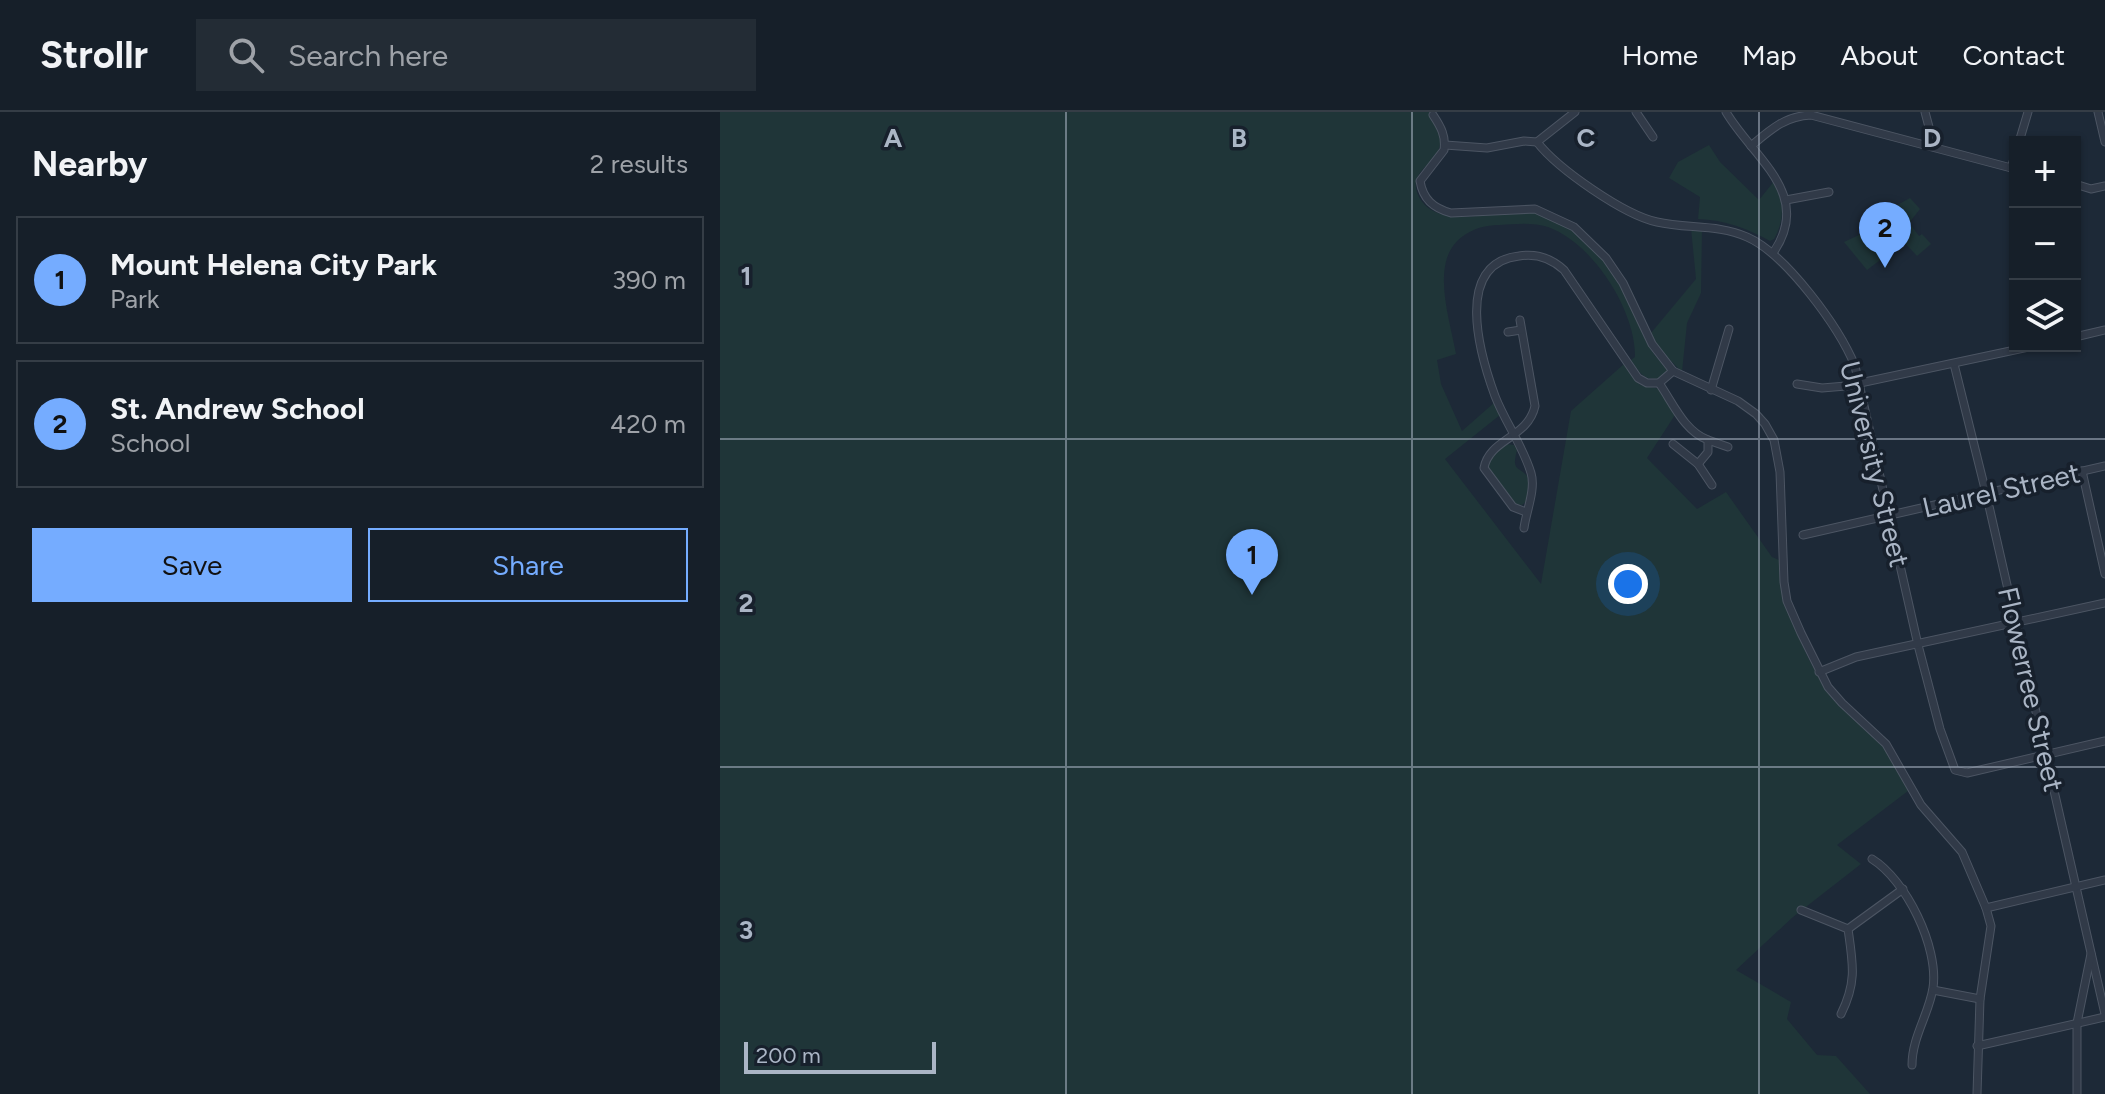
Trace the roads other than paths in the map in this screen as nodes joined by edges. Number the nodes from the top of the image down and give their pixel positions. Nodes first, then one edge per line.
1 (1575, 112) edge
2 (1636, 112) edge
3 (1726, 112) edge
4 (1925, 112) edge
5 (2028, 112) edge
6 (2098, 112) edge
7 (1433, 115) dead end
8 (2021, 136) edge
9 (1653, 137) dead end
10 (1537, 142) junction
11 (2105, 142) edge
12 (1927, 144) junction
13 (1445, 145) junction
14 (1751, 146) junction
15 (2009, 168) edge
16 (2081, 186) edge
17 (2105, 186) edge
18 (1829, 192) dead end
19 (1786, 200) junction
20 (1773, 253) junction
21 (1520, 320) dead end
22 (1729, 329) dead end
23 (1521, 330) junction
24 (2105, 330) edge
25 (1508, 332) dead end
26 (2081, 336) edge
27 (2009, 352) edge
28 (1954, 364) junction
29 (1673, 371) junction
30 (1659, 383) junction
31 (1797, 384) dead end
32 (1858, 384) junction
33 (1711, 390) junction
34 (1513, 435) junction
35 (1708, 440) junction
36 (1673, 444) dead end
37 (1728, 447) dead end
38 (1698, 464) junction
39 (2105, 466) edge
40 (2082, 471) junction
41 (1712, 485) dead end
42 (1986, 493) junction
43 (1526, 512) junction
44 (1889, 517) junction
45 (1524, 528) dead end
46 (1803, 535) dead end
47 (2105, 574) edge
48 (2105, 603) edge
49 (2016, 623) junction
50 (1918, 645) junction
51 (1819, 672) junction
52 (2105, 741) edge
53 (2046, 754) junction
54 (1872, 859) dead end
55 (2105, 880) edge
56 (2077, 886) junction
57 (1903, 889) junction
58 (1986, 908) junction
59 (1801, 910) dead end
60 (1848, 929) junction
61 (2091, 951) junction
62 (1933, 990) junction
63 (1980, 999) junction
64 (1841, 1014) dead end
65 (2105, 1016) edge
66 (2077, 1023) junction
67 (1977, 1046) junction
68 (1912, 1065) dead end
69 (1977, 1094) edge
70 (2077, 1094) edge

1 - 10 street
2 - 9 street
3 - 14 street
4 - 12 street
5 - 8 street
6 - 11 street
7 - 13 street
10 - 13 street
10 - 20 street, University Street
12 - 14 street
12 - 15 street
13 - 29 street
14 - 19 street
16 - 17 street
18 - 19 street
19 - 20 street
20 - 32 street, University Street
21 - 23 street
22 - 33 street
23 - 25 street
23 - 34 street
24 - 26 street
27 - 28 street
28 - 32 street
28 - 42 street, Flowerree Street
29 - 30 street
29 - 33 street
30 - 34 street
30 - 35 street
31 - 32 street
32 - 44 street, University Street
33 - 51 street
34 - 43 street
34 - 43 street
35 - 37 street
35 - 38 street
36 - 38 street
38 - 41 street
39 - 40 street, Laurel Street
40 - 42 street, Laurel Street
40 - 47 street
42 - 44 street, Laurel Street
42 - 49 street, Flowerree Street
43 - 45 street
44 - 46 street, Laurel Street
44 - 50 street, University Street
48 - 49 street
49 - 50 street
49 - 53 street, Flowerree Street
50 - 51 street
50 - 53 street, University Street
51 - 58 street
52 - 53 street
53 - 56 street, Flowerree Street
54 - 57 street
55 - 56 street
56 - 58 street
56 - 61 street, Flowerree Street
57 - 60 street
57 - 62 street
58 - 63 street
59 - 60 street
60 - 64 street
61 - 65 street, Flowerree Street
61 - 66 street
62 - 63 street
62 - 68 street
63 - 67 street
65 - 66 street
66 - 67 street
66 - 70 street
67 - 69 street

